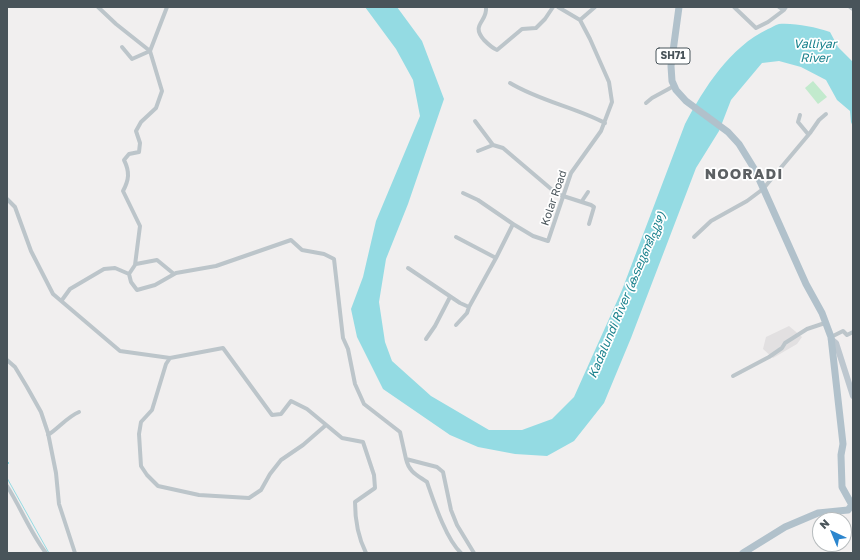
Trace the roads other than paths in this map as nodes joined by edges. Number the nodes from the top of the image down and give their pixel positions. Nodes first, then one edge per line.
1 (98, 7) edge
2 (167, 7) edge
3 (486, 7) edge
4 (553, 7) edge
5 (558, 7) edge
6 (595, 7) edge
7 (679, 7) edge
8 (734, 7) edge
9 (779, 7) edge
10 (850, 7) edge
11 (785, 8) edge
12 (853, 9) edge
13 (580, 20) junction
14 (122, 47) dead end
15 (150, 51) junction
16 (510, 83) dead end
17 (674, 86) junction
18 (646, 103) dead end
19 (826, 114) dead end
20 (800, 115) dead end
21 (475, 121) dead end
22 (605, 123) junction
23 (808, 134) junction
24 (493, 145) junction
25 (478, 151) dead end
26 (763, 189) junction
27 (588, 192) dead end
28 (463, 193) dead end
29 (565, 196) junction
30 (7, 199) edge
31 (582, 202) junction
32 (513, 224) junction
33 (589, 224) dead end
34 (456, 237) dead end
35 (694, 237) dead end
36 (496, 258) junction
37 (136, 264) junction
38 (408, 268) dead end
39 (129, 274) junction
40 (174, 274) junction
41 (450, 296) junction
42 (62, 300) junction
43 (469, 307) junction
44 (825, 323) junction
45 (456, 325) dead end
46 (853, 332) edge
47 (831, 338) junction
48 (426, 339) dead end
49 (170, 358) junction
50 (7, 360) edge
51 (733, 376) dead end
52 (853, 396) edge
53 (79, 412) dead end
54 (326, 425) junction
55 (48, 435) junction
56 (406, 458) junction
57 (7, 486) edge
58 (355, 502) junction
59 (351, 511) dead end
60 (46, 553) edge
61 (75, 553) edge
62 (366, 553) edge
63 (461, 553) edge
64 (474, 553) edge
65 (743, 553) edge

1 - 15 street
2 - 15 street
3 - 4 street
5 - 13 street
6 - 13 street
7 - 17 main road, SH71
8 - 11 street
9 - 11 street
10 - 12 street
13 - 22 street, Kolar Road
14 - 15 street
15 - 37 street
16 - 22 street
17 - 18 street
17 - 26 main road
19 - 23 street
20 - 23 street
21 - 24 street
22 - 29 street, Kolar Road
23 - 26 street
24 - 25 street
24 - 29 street
26 - 35 street
26 - 44 main road
27 - 31 street
28 - 32 street
29 - 31 street
29 - 32 street, Kolar Road
30 - 42 street
31 - 33 street
32 - 36 street
34 - 36 street
36 - 43 street
37 - 39 street
37 - 40 street
38 - 41 street
39 - 40 street
39 - 42 street
40 - 56 street
41 - 43 street
41 - 48 street
42 - 49 street
43 - 45 street
44 - 47 main road
44 - 51 street
46 - 47 street
47 - 52 main road
47 - 65 main road
49 - 54 street
49 - 54 street
50 - 55 street
53 - 55 street
54 - 58 street
55 - 61 street
56 - 63 street
56 - 64 street
57 - 60 street
58 - 59 street
58 - 62 street

